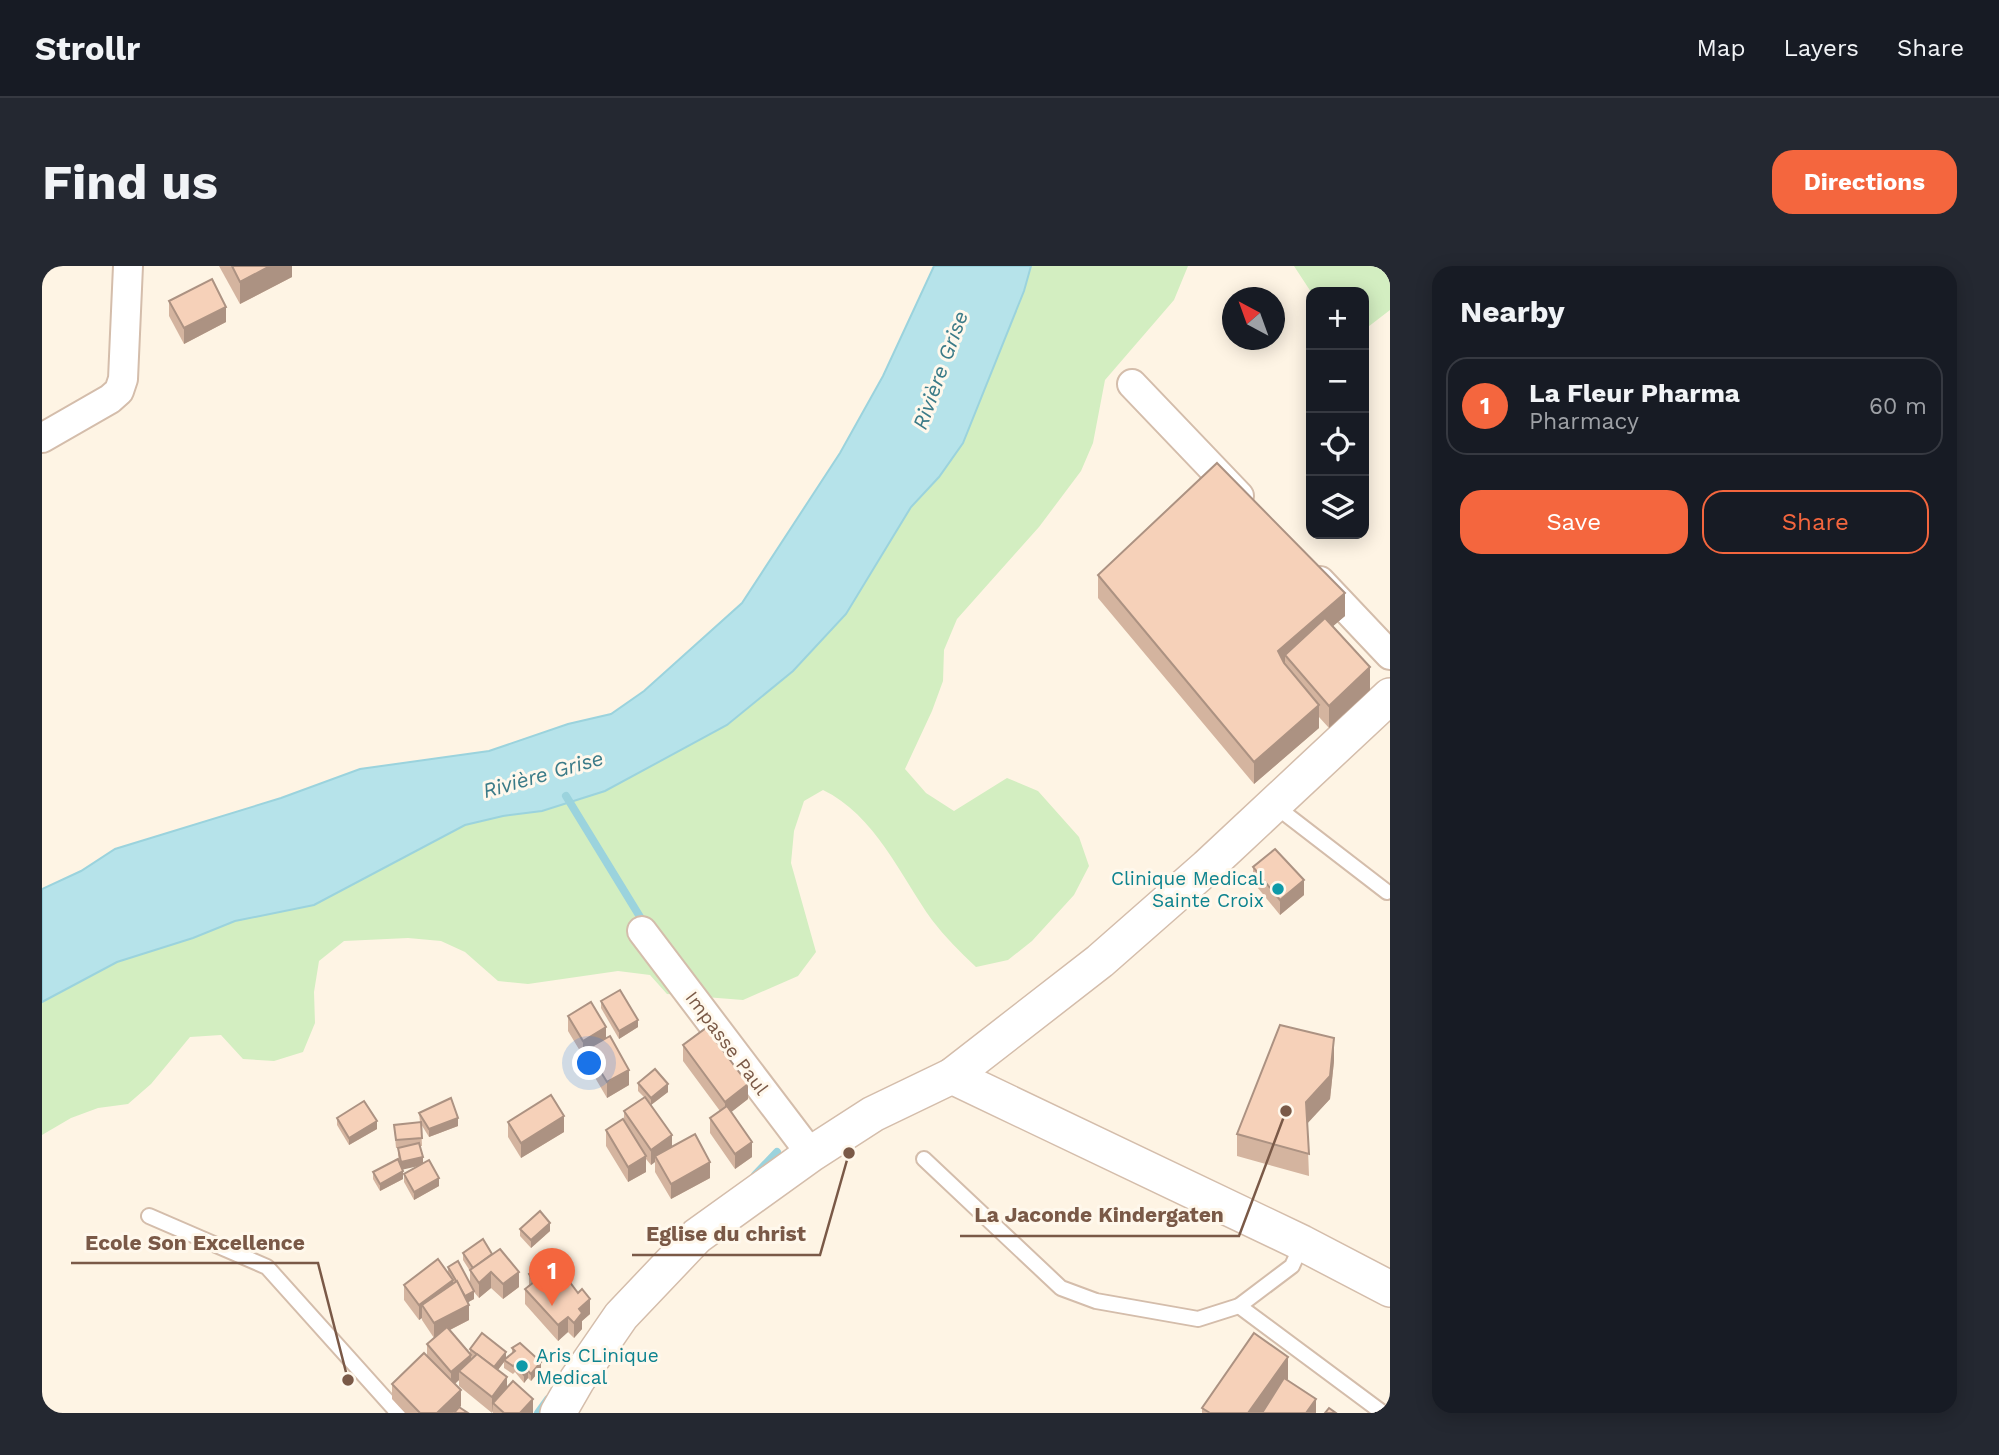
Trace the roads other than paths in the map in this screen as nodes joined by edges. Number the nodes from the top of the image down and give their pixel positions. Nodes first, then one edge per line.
1 (128, 266) edge
2 (1132, 384) dead end
3 (42, 438) edge
4 (1256, 515) edge
5 (1304, 565) edge
6 (1390, 655) edge
7 (1390, 696) edge
8 (1273, 804) junction
9 (1387, 892) dead end
10 (642, 931) dead end
11 (952, 1076) junction
12 (811, 1154) junction
13 (924, 1159) dead end
14 (149, 1216) dead end
15 (1302, 1243) junction
16 (1390, 1289) edge
17 (1238, 1306) junction
18 (398, 1413) edge
19 (558, 1413) edge
20 (1383, 1413) edge

1 - 3 street
2 - 4 street
5 - 6 street
7 - 8 street
8 - 9 lane
8 - 11 street
10 - 12 street, Impasse Paul
11 - 12 street
11 - 15 street
12 - 19 street
13 - 17 lane
14 - 18 lane
15 - 16 street
15 - 17 lane
17 - 20 lane

